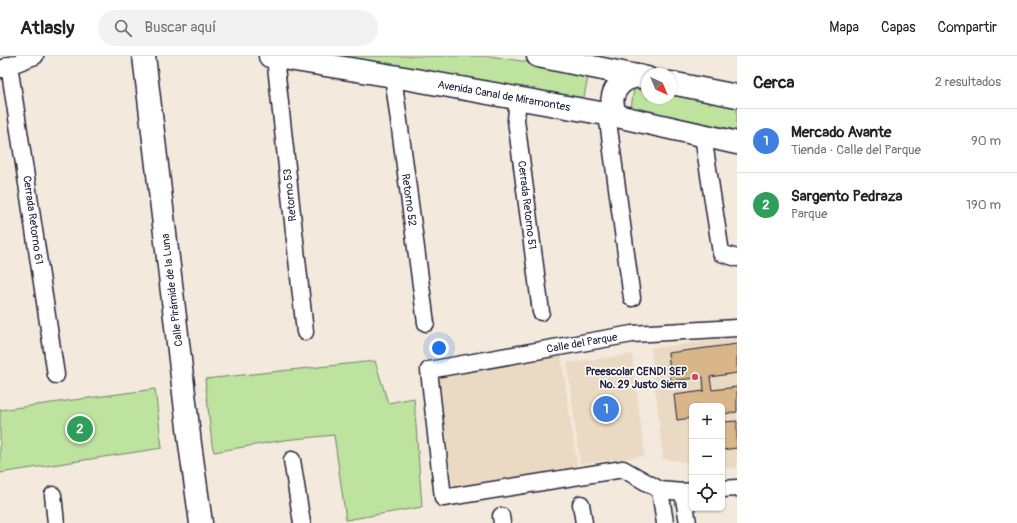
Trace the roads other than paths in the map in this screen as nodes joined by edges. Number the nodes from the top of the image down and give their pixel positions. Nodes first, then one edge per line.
1 (35, 56) edge
2 (144, 56) edge
3 (272, 56) edge
4 (538, 56) edge
5 (5, 67) edge
6 (593, 67) junction
7 (393, 76) junction
8 (641, 77) edge
9 (641, 77) edge
10 (677, 83) edge
11 (733, 91) edge
12 (518, 98) junction
13 (583, 110) junction
14 (612, 115) junction
15 (703, 136) junction
16 (737, 143) edge
17 (737, 258) edge
18 (632, 298) dead end
19 (541, 312) dead end
20 (426, 323) dead end
21 (737, 328) edge
22 (305, 332) dead end
23 (56, 375) dead end
24 (292, 460) dead end
25 (737, 488) edge
26 (725, 489) edge
27 (660, 490) junction
28 (688, 492) edge
29 (52, 495) dead end
30 (582, 504) dead end
31 (56, 523) edge
32 (201, 523) edge
33 (302, 523) edge
34 (584, 523) edge
35 (665, 523) edge
36 (688, 523) edge

1 - 5 street
2 - 32 main road, Calle Pirámide de la Luna
3 - 7 main road, Avenida Canal de Miramontes
3 - 22 street, Retorno 53
4 - 6 main road
5 - 23 street, Cerrada Retorno 61
6 - 8 main road
6 - 13 main road
7 - 12 main road, Avenida Canal de Miramontes
7 - 20 street, Retorno 52
9 - 14 main road
10 - 11 main road
12 - 13 main road, Avenida Canal de Miramontes
12 - 19 street, Cerrada Retorno 51
13 - 14 main road, Avenida Canal de Miramontes
14 - 15 main road, Avenida Canal de Miramontes
14 - 18 street
15 - 16 main road, Avenida Canal de Miramontes
15 - 17 street
21 - 27 street, Calle del Parque
24 - 33 street
25 - 26 street
27 - 28 street
27 - 35 street
28 - 36 street
29 - 31 street
30 - 34 street

